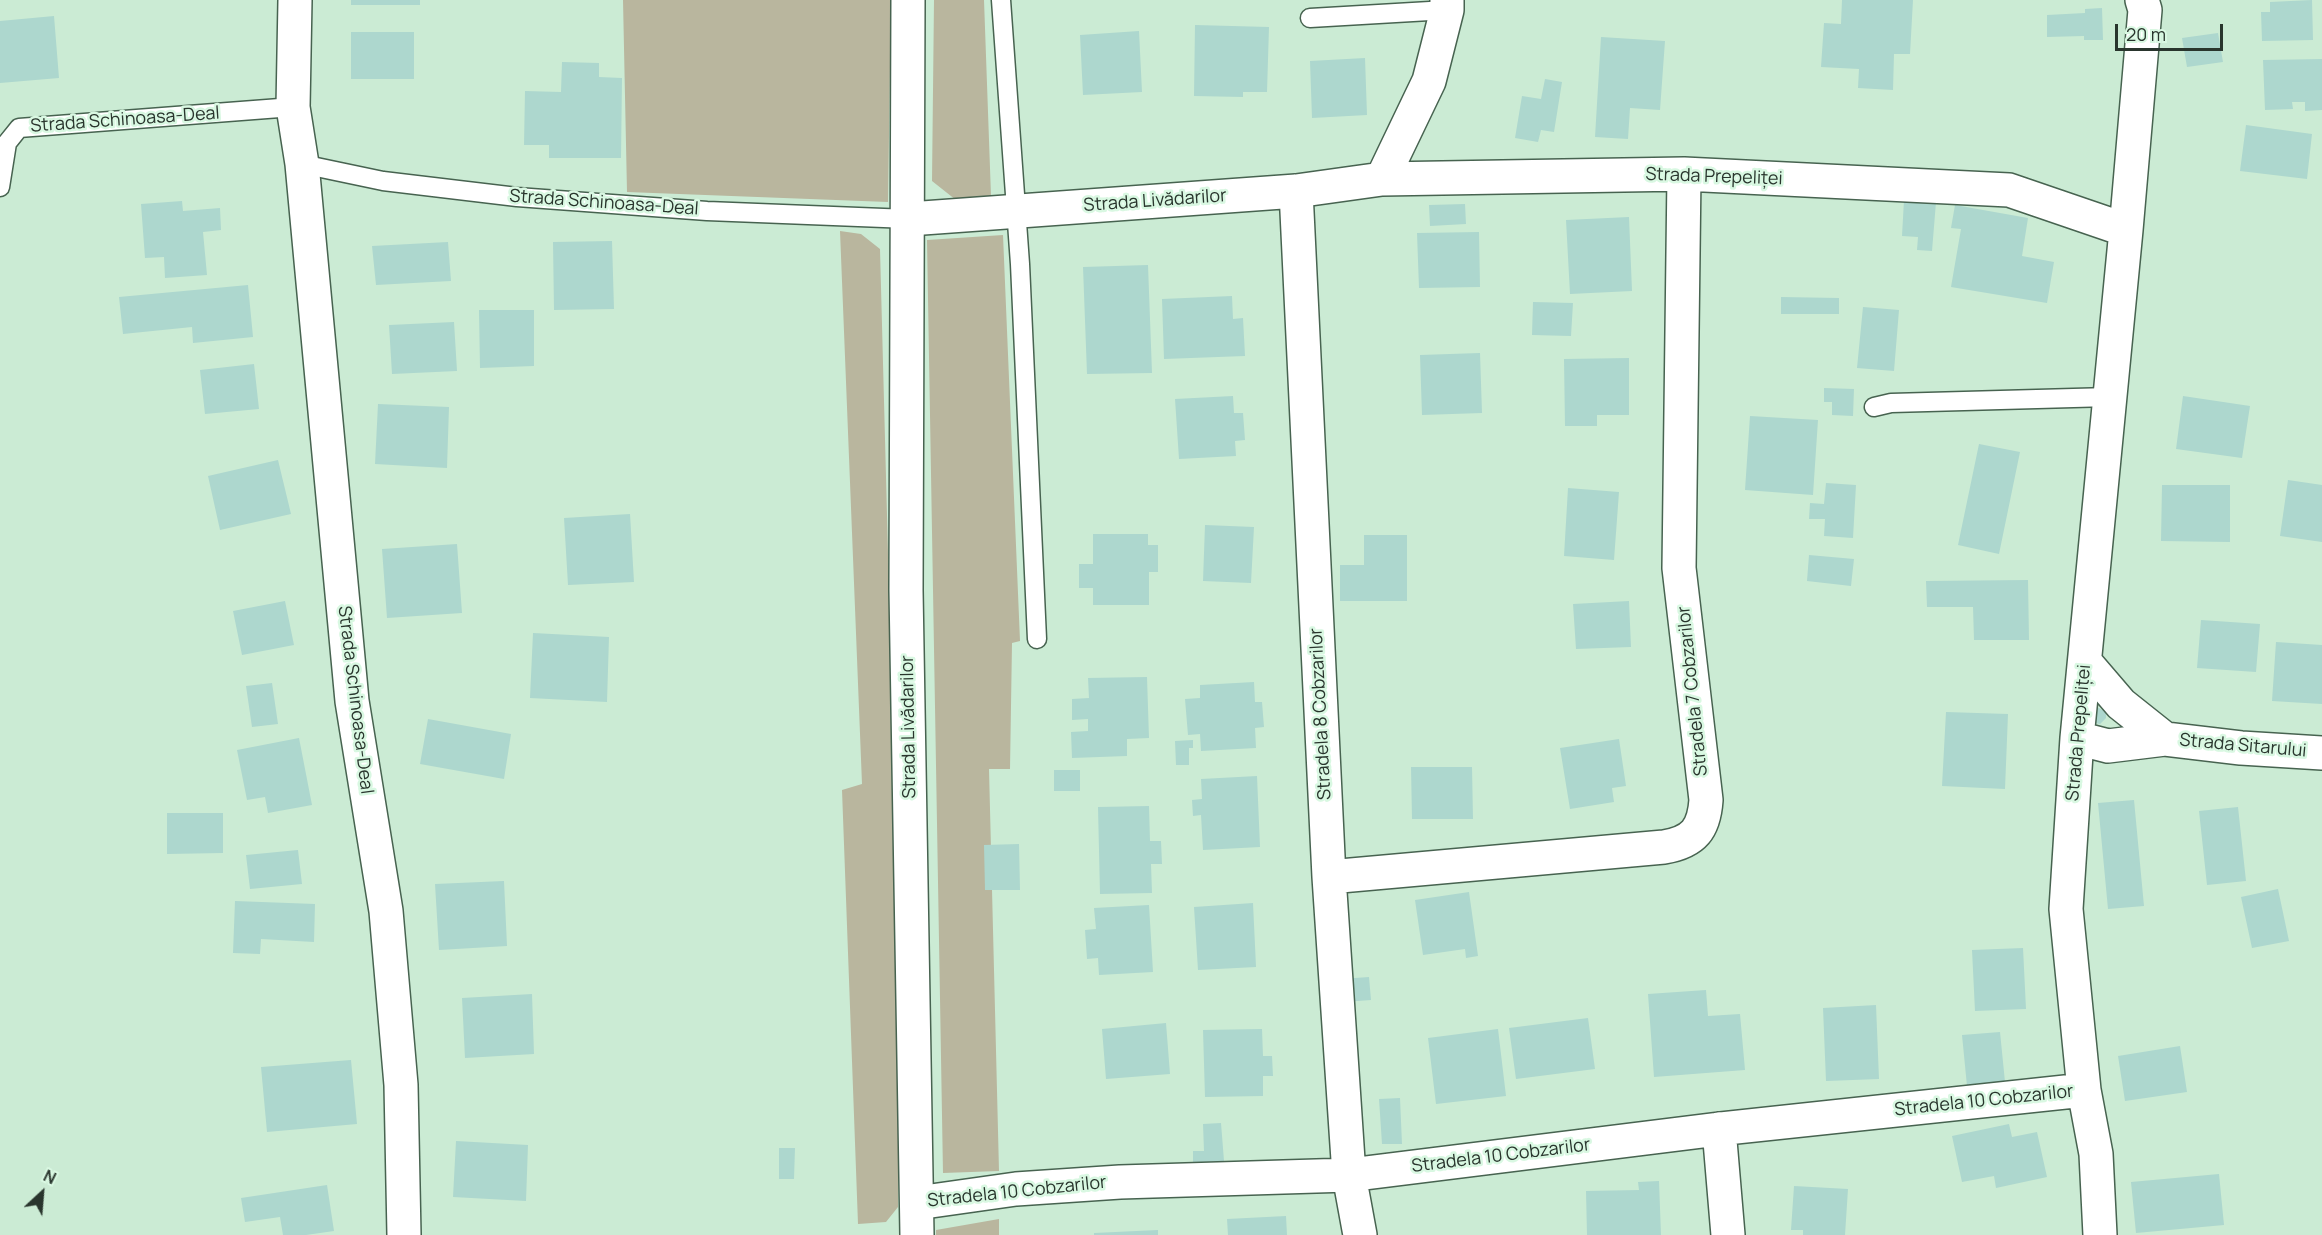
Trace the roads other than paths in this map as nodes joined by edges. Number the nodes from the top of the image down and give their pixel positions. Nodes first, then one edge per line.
1 (295, 0) edge
2 (908, 0) edge
3 (1001, 0) edge
4 (2142, 0) edge
5 (1447, 5) edge
6 (1310, 18) dead end
7 (294, 107) junction
8 (302, 164) junction
9 (1684, 174) junction
10 (1382, 179) junction
11 (0, 187) edge
12 (1296, 191) junction
13 (1014, 212) junction
14 (909, 219) junction
15 (2126, 230) junction
16 (2110, 396) junction
17 (1874, 407) dead end
18 (1037, 639) dead end
19 (2085, 662) junction
20 (2077, 738) junction
21 (2165, 739) junction
22 (2322, 753) edge
23 (1329, 877) junction
24 (2084, 1090) junction
25 (1719, 1130) junction
26 (1349, 1175) junction
27 (917, 1203) junction
28 (404, 1235) edge
29 (918, 1235) edge
30 (1360, 1235) edge
31 (1728, 1235) edge
32 (2100, 1235) edge

1 - 7 street, Strada Schinoasa-Deal
2 - 14 street, Strada Livădarilor
3 - 13 lane
4 - 15 street, Strada Prepeliței
5 - 6 lane
5 - 10 street
7 - 8 street, Strada Schinoasa-Deal
7 - 11 lane, Strada Schinoasa-Deal
8 - 14 lane, Strada Schinoasa-Deal
8 - 28 street, Strada Schinoasa-Deal
9 - 10 street, Strada Prepeliței
9 - 15 street, Strada Prepeliței
9 - 23 street, Stradela 7 Cobzarilor
10 - 12 street, Strada Prepeliței
12 - 13 street, Strada Livădarilor
12 - 23 street, Stradela 8 Cobzarilor
13 - 14 street, Strada Livădarilor
13 - 18 lane
14 - 27 street, Strada Livădarilor
15 - 16 street, Strada Prepeliței
16 - 17 lane
16 - 19 street, Strada Prepeliței
19 - 20 street, Strada Prepeliței
19 - 21 street, Strada Sitarului
20 - 21 street, Strada Sitarului
20 - 24 street, Strada Prepeliței
21 - 22 street, Strada Sitarului
23 - 26 street, Stradela 8 Cobzarilor
24 - 25 street, Stradela 10 Cobzarilor
24 - 32 street, Strada Prepeliței
25 - 26 street, Stradela 10 Cobzarilor
25 - 31 street
26 - 27 street, Stradela 10 Cobzarilor
26 - 30 street, Stradela 8 Cobzarilor
27 - 29 street, Strada Livădarilor

